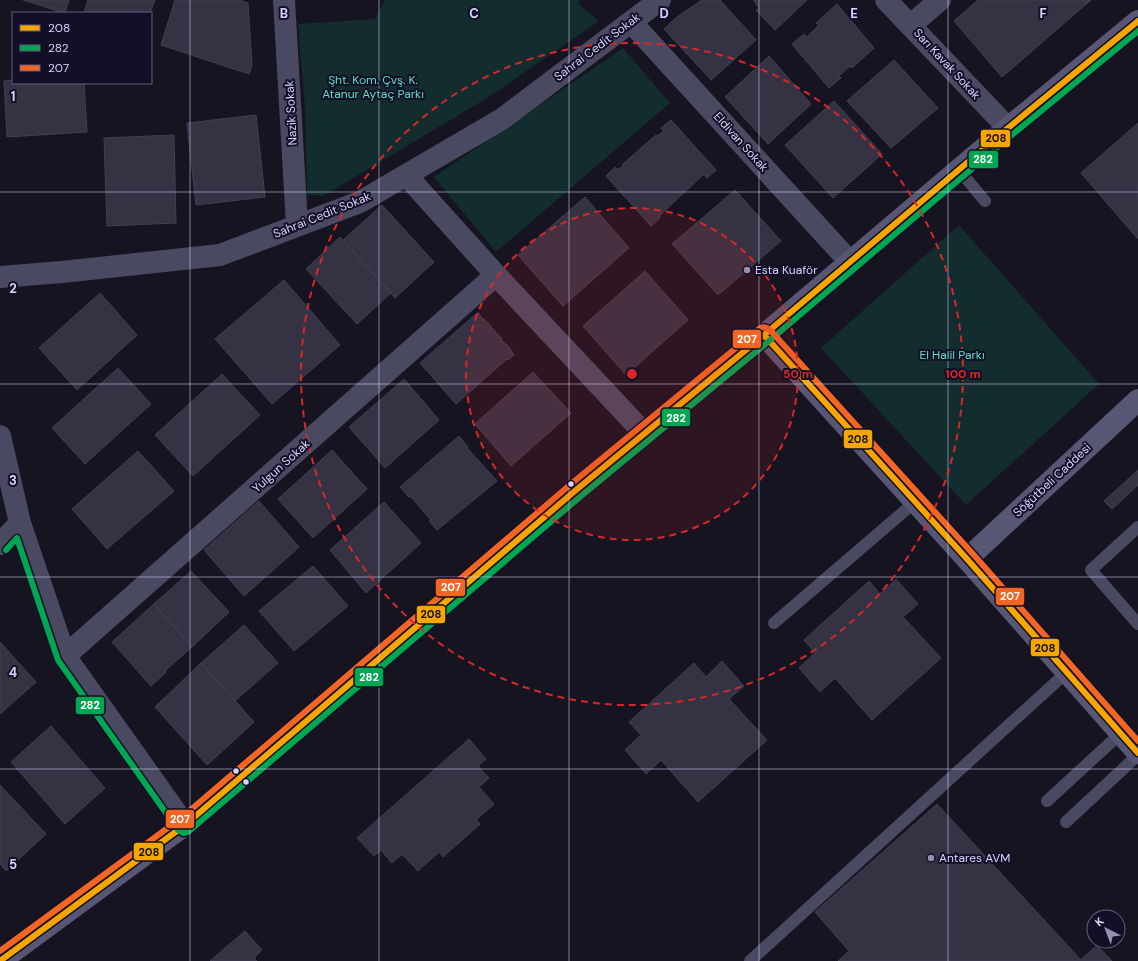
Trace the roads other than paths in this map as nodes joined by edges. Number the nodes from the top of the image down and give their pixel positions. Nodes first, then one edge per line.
1 (284, 0) edge
2 (660, 0) edge
3 (886, 0) edge
4 (940, 0) edge
5 (1138, 21) edge
6 (631, 22) junction
7 (911, 25) junction
8 (1008, 128) junction
9 (959, 170) junction
10 (406, 175) junction
11 (985, 201) dead end
12 (297, 226) junction
13 (850, 262) junction
14 (496, 275) junction
15 (0, 277) edge
16 (764, 334) junction
17 (1138, 400) edge
18 (644, 433) junction
19 (0, 436) edge
20 (915, 502) junction
21 (20, 523) junction
22 (1138, 527) edge
23 (0, 544) edge
24 (967, 559) junction
25 (774, 623) dead end
26 (1138, 624) edge
27 (65, 656) junction
28 (1067, 672) junction
29 (1121, 733) junction
30 (1138, 754) edge
31 (1047, 801) dead end
32 (1066, 822) dead end
33 (185, 826) junction
34 (0, 961) edge
35 (750, 961) edge

1 - 12 street, Nazik Sokak
2 - 6 street, Sahrai Cedit Sokak
3 - 7 street, Sarı Kavak Sokak
4 - 7 street
5 - 8 main road
6 - 10 street, Sahrai Cedit Sokak
6 - 13 street, Eldivan Sokak
7 - 8 street, Sarı Kavak Sokak
8 - 9 main road
9 - 11 lane
9 - 13 main road
10 - 12 street, Sahrai Cedit Sokak
10 - 14 street
12 - 15 street, Sahrai Cedit Sokak
13 - 16 main road
14 - 18 street
14 - 27 street, Yulgun Sokak
16 - 18 main road
16 - 20 main road
17 - 24 main road, Söğütbeli Caddesi
18 - 33 main road
19 - 21 street
20 - 24 main road
20 - 25 lane
21 - 23 street
21 - 27 street
22 - 26 lane
24 - 28 main road
27 - 33 street
28 - 29 main road
28 - 35 lane
29 - 30 main road
29 - 31 lane
30 - 32 lane
33 - 34 main road

